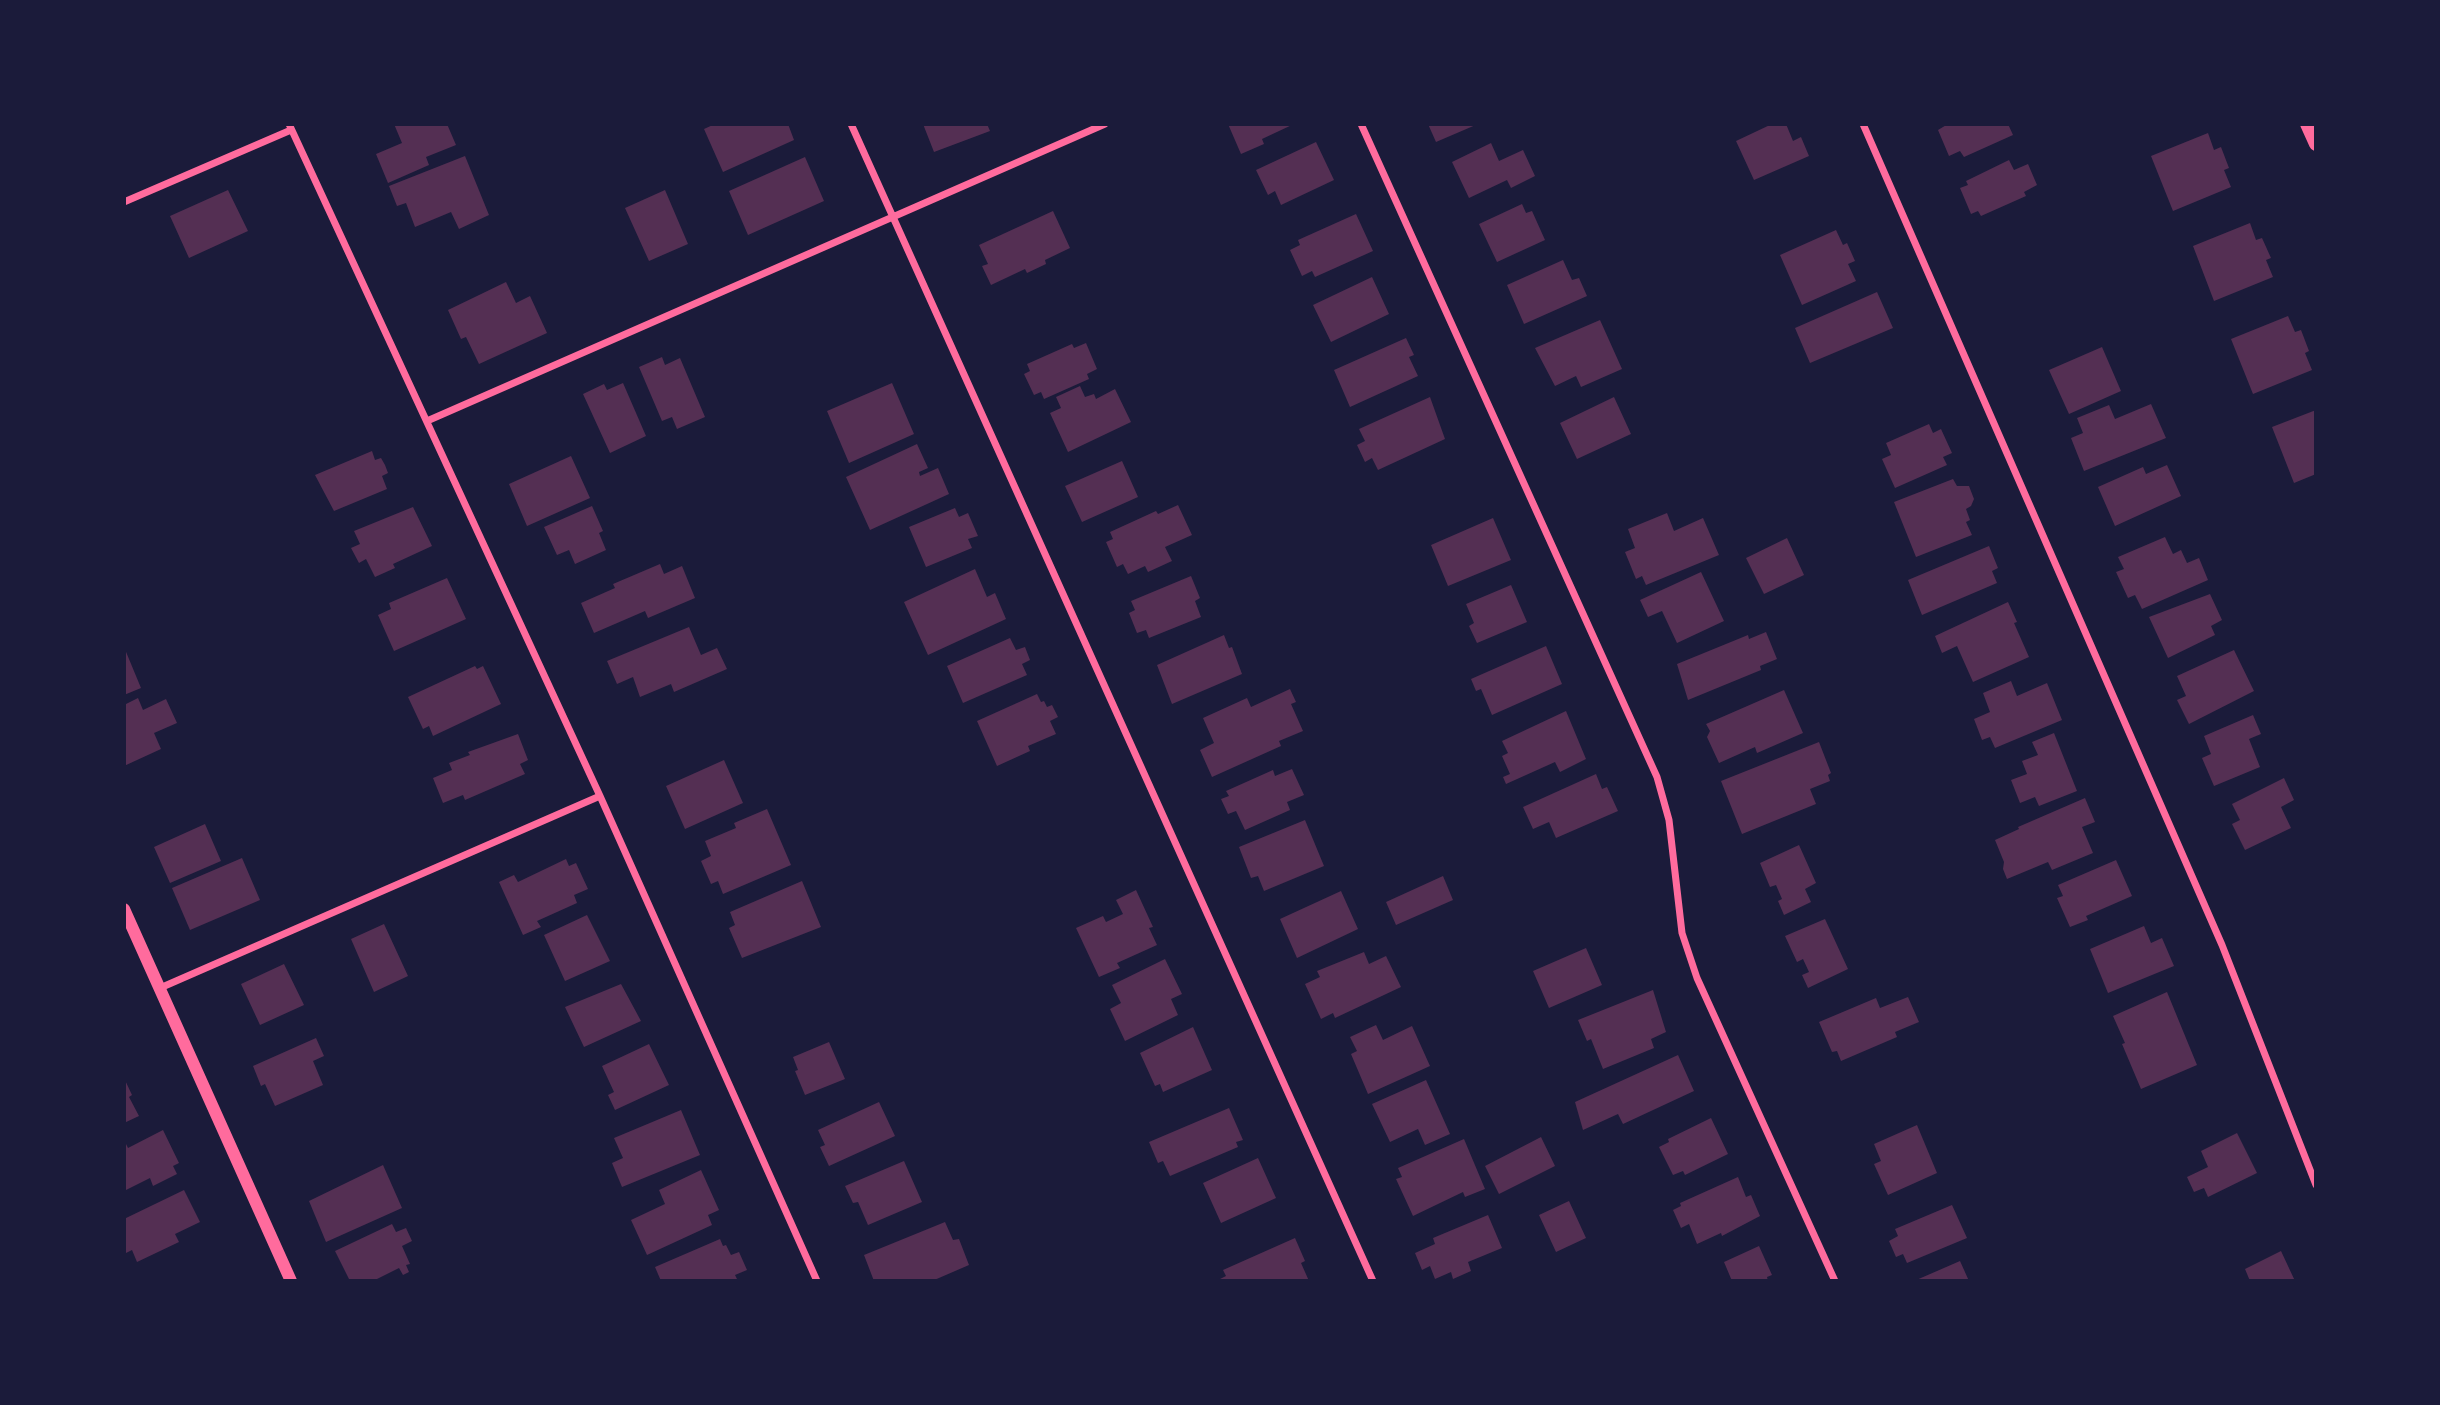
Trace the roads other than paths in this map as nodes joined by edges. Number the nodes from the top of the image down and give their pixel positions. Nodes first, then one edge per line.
1 (850, 124) edge
2 (1105, 124) edge
3 (1362, 124) edge
4 (1863, 124) edge
5 (2307, 124) edge
6 (290, 127) edge
7 (2316, 144) edge
8 (124, 202) edge
9 (892, 216) junction
10 (427, 421) junction
11 (600, 796) junction
12 (124, 909) edge
13 (160, 988) junction
14 (2316, 1185) edge
15 (291, 1281) edge
16 (817, 1281) edge
17 (1373, 1281) edge
18 (1835, 1281) edge

1 - 9 street
2 - 9 street
3 - 18 street
4 - 14 street
5 - 7 main road
6 - 8 street
6 - 10 street
9 - 10 street
9 - 17 street
10 - 11 street
11 - 13 street
11 - 16 street
12 - 13 street
13 - 15 street

